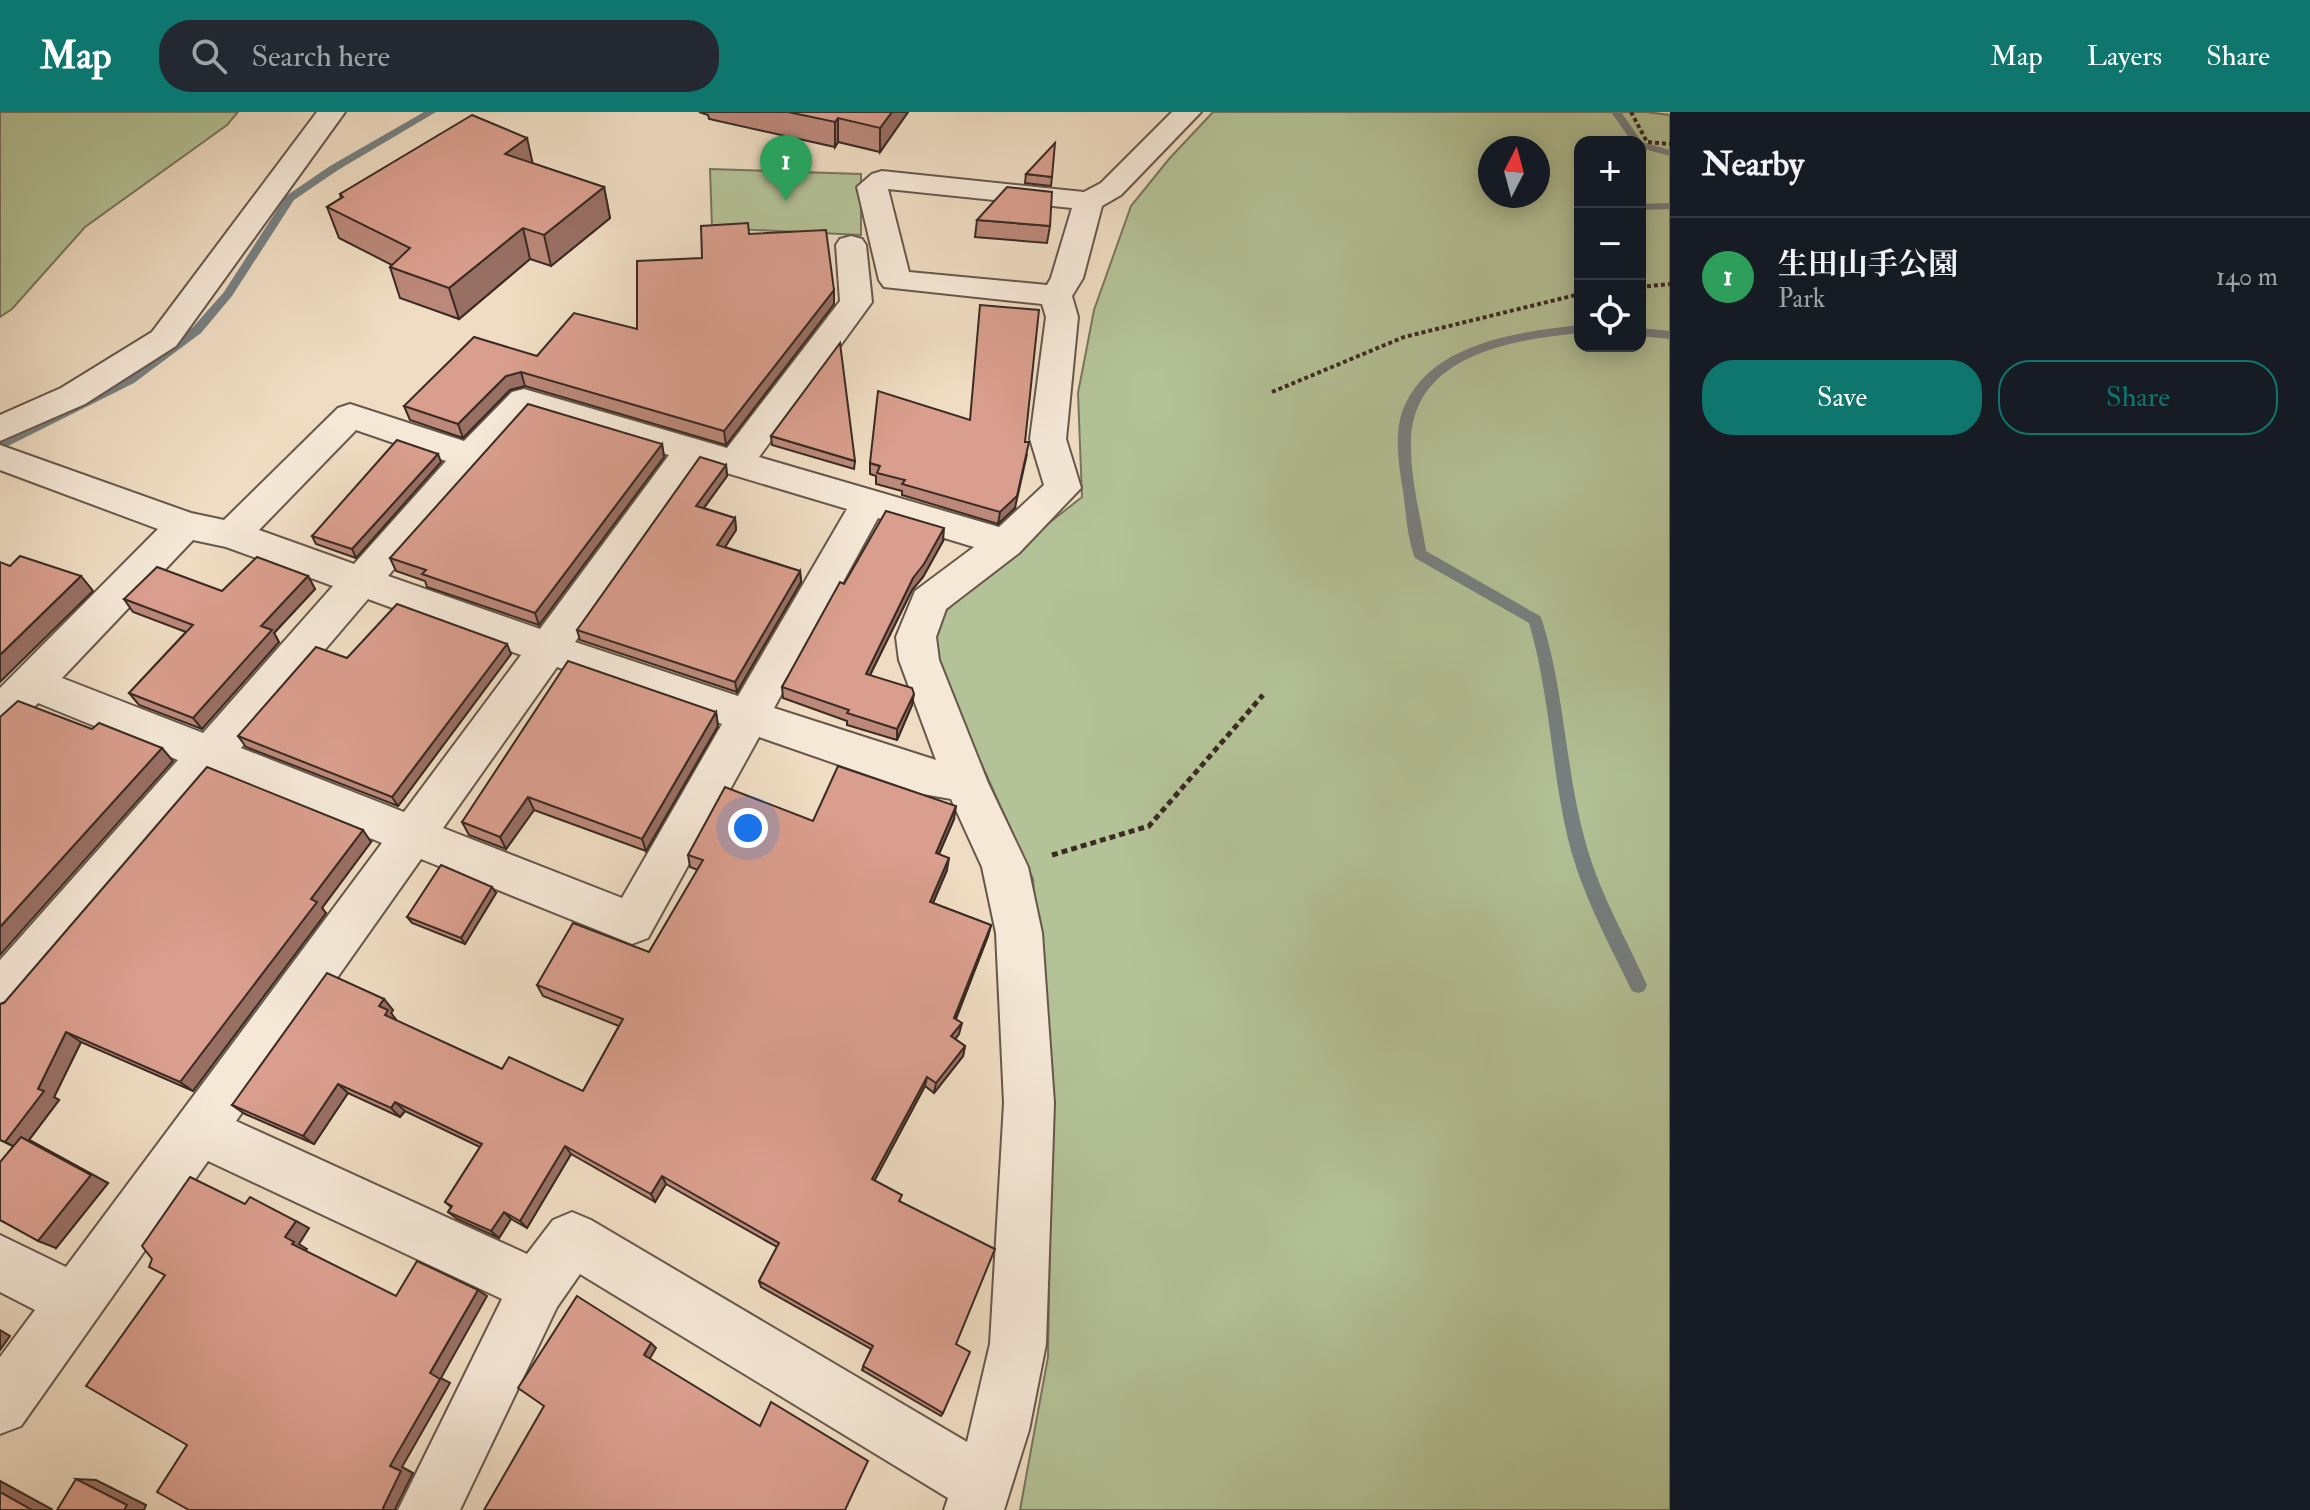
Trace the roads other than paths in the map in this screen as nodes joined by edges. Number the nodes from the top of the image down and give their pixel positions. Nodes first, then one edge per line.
1 (331, 112) edge
2 (1187, 112) edge
3 (1089, 201) junction
4 (851, 245) dead end
5 (1056, 296) junction
6 (0, 429) edge
7 (691, 451) junction
8 (470, 456) junction
9 (0, 457) edge
10 (736, 462) junction
11 (869, 502) junction
12 (185, 525) junction
13 (232, 535) junction
14 (1006, 543) junction
15 (360, 582) junction
16 (550, 649) junction
17 (32, 683) junction
18 (0, 715) edge
19 (751, 716) junction
20 (210, 754) junction
21 (966, 783) junction
22 (412, 837) junction
23 (0, 995) edge
24 (199, 1130) junction
25 (0, 1262) edge
26 (537, 1287) junction
27 (74, 1301) junction
28 (0, 1405) edge
29 (975, 1503) edge
30 (428, 1510) edge

1 - 6 street
2 - 3 street
3 - 5 street
3 - 5 street
4 - 10 street
5 - 14 street
7 - 8 street
7 - 10 street
7 - 16 street
8 - 13 street
8 - 15 street
9 - 12 street
10 - 11 street
11 - 14 street
11 - 19 street
12 - 13 street
12 - 17 street
13 - 15 street
14 - 21 street
15 - 16 street
15 - 20 street
16 - 19 street
16 - 22 street
17 - 18 street
17 - 20 street
19 - 21 street
19 - 22 street
20 - 22 street
20 - 23 street
21 - 29 street
22 - 24 street
24 - 26 street
24 - 27 street
25 - 27 street
26 - 29 street
26 - 30 street
27 - 28 street

